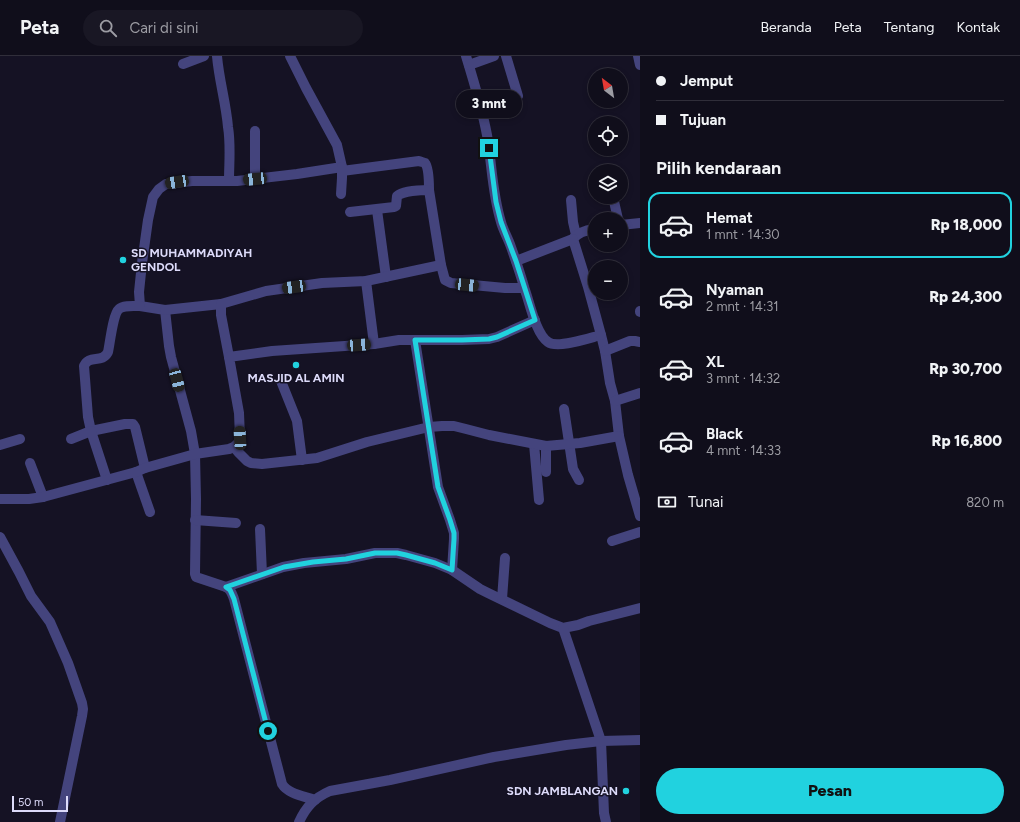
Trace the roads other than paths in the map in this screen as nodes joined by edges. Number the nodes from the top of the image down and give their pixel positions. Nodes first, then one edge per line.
1 (204, 56) edge
2 (217, 56) edge
3 (494, 56) edge
4 (506, 56) edge
5 (638, 56) edge
6 (293, 57) edge
7 (467, 60) edge
8 (183, 64) dead end
9 (640, 65) edge
10 (518, 96) dead end
11 (255, 131) dead end
12 (342, 169) junction
13 (255, 179) junction
14 (229, 181) junction
15 (429, 190) junction
16 (341, 194) dead end
17 (571, 200) dead end
18 (376, 210) junction
19 (350, 212) dead end
20 (640, 223) edge
21 (628, 224) edge
22 (588, 230) edge
23 (574, 237) junction
24 (516, 261) junction
25 (441, 265) junction
26 (386, 277) junction
27 (366, 281) junction
28 (524, 288) junction
29 (221, 304) junction
30 (140, 306) junction
31 (165, 310) junction
32 (535, 320) junction
33 (601, 335) junction
34 (415, 340) junction
35 (640, 342) edge
36 (374, 344) junction
37 (605, 351) junction
38 (229, 357) junction
39 (281, 381) dead end
40 (640, 393) edge
41 (615, 401) junction
42 (564, 409) dead end
43 (429, 427) junction
44 (91, 431) junction
45 (619, 436) junction
46 (20, 439) dead end
47 (71, 439) dead end
48 (534, 444) junction
49 (570, 444) junction
50 (0, 445) edge
51 (546, 446) junction
52 (234, 447) junction
53 (195, 454) junction
54 (302, 460) junction
55 (30, 463) dead end
56 (140, 470) junction
57 (546, 472) dead end
58 (107, 480) junction
59 (579, 480) dead end
60 (43, 497) junction
61 (1, 498) edge
62 (539, 500) dead end
63 (150, 512) dead end
64 (640, 516) edge
65 (195, 520) junction
66 (236, 523) dead end
67 (260, 529) dead end
68 (640, 532) edge
69 (0, 537) edge
70 (612, 541) dead end
71 (505, 558) dead end
72 (452, 570) junction
73 (262, 574) junction
74 (226, 587) junction
75 (502, 599) junction
76 (640, 608) edge
77 (563, 628) junction
78 (640, 740) edge
79 (601, 741) junction
80 (315, 800) junction
81 (60, 822) edge
82 (299, 822) edge
83 (606, 822) edge

1 - 8 street
2 - 14 street
3 - 7 street
4 - 10 street
5 - 9 street
6 - 12 street
7 - 24 street
11 - 13 street
12 - 13 street
12 - 15 street
12 - 16 street
13 - 14 street
14 - 30 street
15 - 18 street
15 - 25 street
17 - 23 street
18 - 19 street
18 - 26 street
20 - 21 street
22 - 23 street
23 - 24 street
23 - 33 street
24 - 28 street
25 - 26 street
25 - 28 street
26 - 27 street
27 - 29 street
27 - 36 street
28 - 32 street
29 - 31 street
29 - 38 street
30 - 31 street
30 - 44 street
31 - 53 street
32 - 33 street
32 - 34 street
33 - 37 street
34 - 36 street
34 - 43 street
35 - 37 street
36 - 38 street
37 - 41 street
38 - 52 street
39 - 54 street
40 - 41 street
41 - 45 street
42 - 49 street
43 - 48 street
43 - 54 street
43 - 72 street
44 - 47 street
44 - 56 street
44 - 58 street
45 - 49 street
45 - 64 street
46 - 50 street
48 - 51 street
48 - 62 street
49 - 51 street
49 - 59 street
51 - 57 street
52 - 53 street
52 - 54 street
53 - 56 street
53 - 65 street
55 - 60 street
56 - 58 street
56 - 63 street
58 - 60 street
60 - 61 street
65 - 66 street
65 - 74 street
67 - 73 street
68 - 70 street
69 - 81 street
71 - 75 street
72 - 73 street
72 - 75 street
73 - 74 street
74 - 80 street
75 - 77 street
76 - 77 street
77 - 79 street
78 - 79 street
79 - 80 street
79 - 83 street
80 - 82 street

